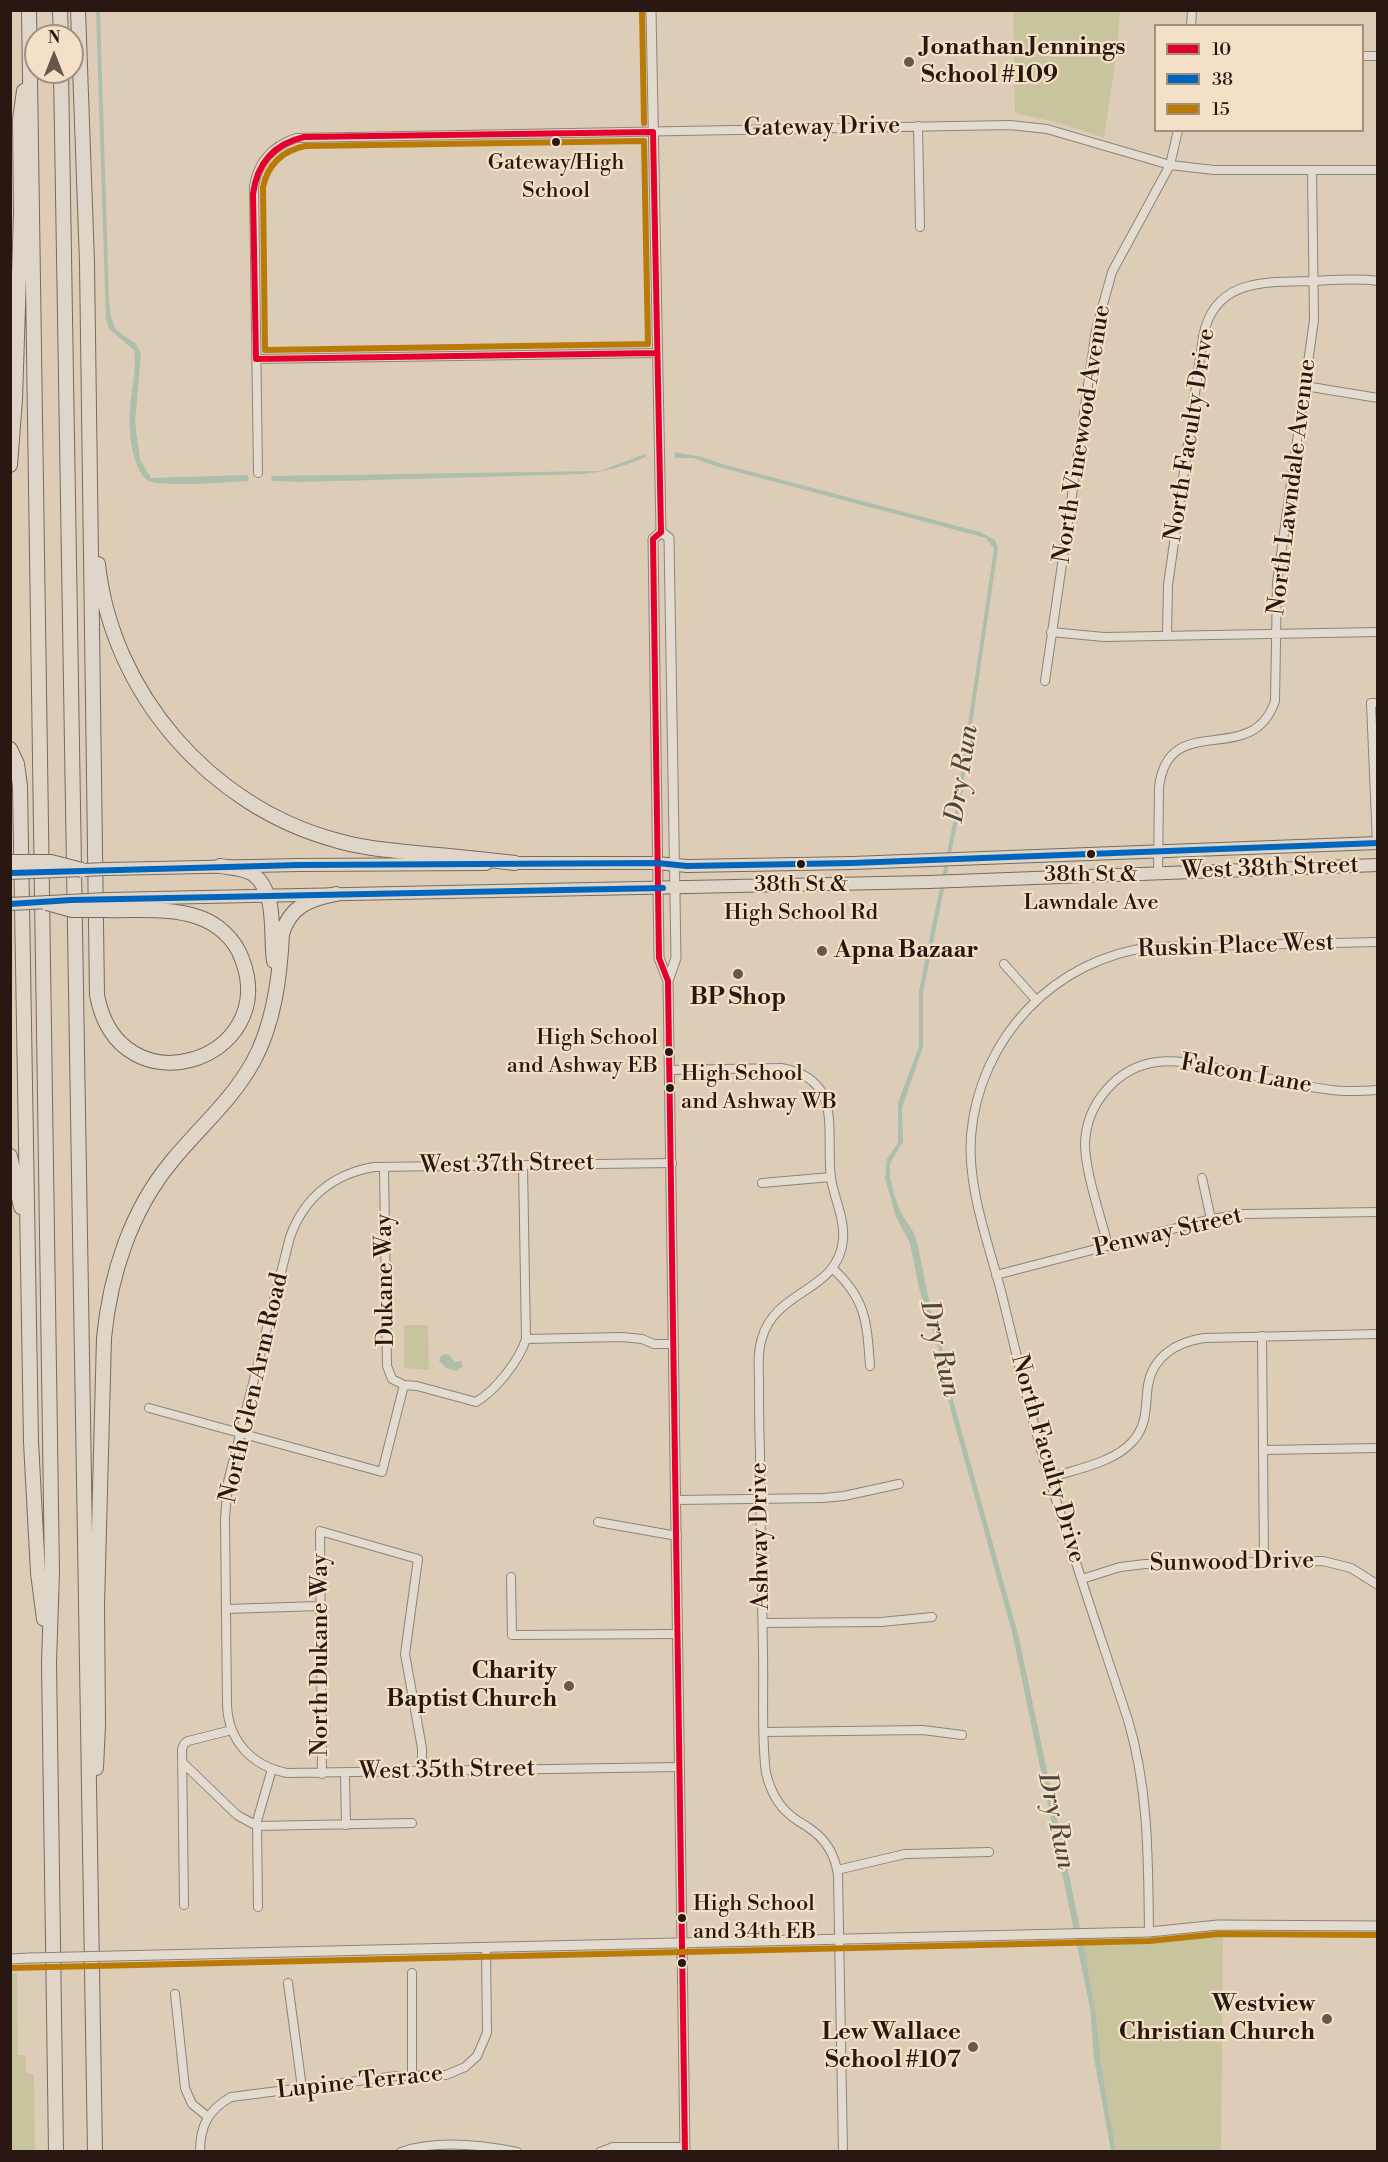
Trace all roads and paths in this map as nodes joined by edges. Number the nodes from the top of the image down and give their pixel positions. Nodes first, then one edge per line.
1 (78, 10) edge
2 (651, 10) edge
3 (26, 84) edge
4 (30, 84) edge
5 (61, 84) edge
6 (918, 126) junction
7 (653, 132) junction
8 (1178, 132) edge
9 (1170, 165) junction
10 (1312, 170) junction
11 (1377, 170) edge
12 (920, 226) dead end
13 (1314, 281) junction
14 (1377, 281) edge
15 (657, 352) junction
16 (256, 359) junction
17 (1305, 386) junction
18 (1377, 398) edge
19 (10, 465) edge
20 (258, 474) dead end
21 (91, 499) junction
22 (661, 532) junction
23 (1051, 632) junction
24 (1377, 632) edge
25 (1275, 633) junction
26 (1167, 635) junction
27 (1045, 681) dead end
28 (1374, 703) edge
29 (10, 748) edge
30 (1377, 806) edge
31 (1377, 843) edge
32 (1157, 852) junction
33 (10, 862) edge
34 (515, 863) junction
35 (657, 863) junction
36 (1377, 865) edge
37 (220, 866) junction
38 (674, 866) junction
39 (82, 870) junction
40 (10, 873) edge
41 (1158, 873) junction
42 (658, 888) junction
43 (674, 888) junction
44 (336, 894) junction
45 (267, 896) junction
46 (47, 903) joint
47 (10, 904) edge
48 (107, 905) junction
49 (1377, 942) edge
50 (1004, 964) dead end
51 (277, 978) junction
52 (668, 981) junction
53 (1036, 1000) junction
54 (670, 1070) junction
55 (1377, 1090) edge
56 (10, 1156) edge
57 (672, 1163) junction
58 (523, 1165) junction
59 (384, 1167) junction
60 (343, 1176) joint
61 (831, 1176) junction
62 (1202, 1178) dead end
63 (762, 1183) dead end
64 (1377, 1212) edge
65 (1211, 1219) junction
66 (1108, 1246) junction
67 (28, 1261) junction
68 (832, 1268) junction
69 (996, 1275) junction
70 (1377, 1334) edge
71 (1262, 1336) junction
72 (526, 1339) junction
73 (674, 1344) junction
74 (870, 1366) dead end
75 (404, 1385) junction
76 (149, 1408) dead end
77 (242, 1433) junction
78 (1377, 1448) edge
79 (1263, 1450) junction
80 (1049, 1478) junction
81 (899, 1484) dead end
82 (760, 1498) junction
83 (676, 1500) junction
84 (598, 1521) dead end
85 (677, 1536) junction
86 (1264, 1562) junction
87 (511, 1577) dead end
88 (1082, 1580) junction
89 (1377, 1585) edge
90 (320, 1606) junction
91 (226, 1609) junction
92 (932, 1617) dead end
93 (763, 1623) junction
94 (678, 1634) junction
95 (49, 1663) junction
96 (232, 1730) junction
97 (765, 1732) junction
98 (963, 1735) dead end
99 (182, 1762) junction
100 (680, 1767) junction
101 (272, 1769) junction
102 (422, 1772) junction
103 (345, 1773) junction
104 (321, 1774) junction
105 (412, 1823) dead end
106 (346, 1825) junction
107 (257, 1826) junction
108 (989, 1852) dead end
109 (837, 1870) junction
110 (91, 1886) junction
111 (184, 1905) dead end
112 (258, 1907) dead end
113 (1377, 1926) edge
114 (1149, 1932) junction
115 (840, 1939) junction
116 (682, 1942) junction
117 (486, 1949) junction
118 (10, 1959) edge
119 (412, 1973) dead end
120 (288, 1983) dead end
121 (175, 1994) dead end
122 (412, 2076) junction
123 (302, 2088) junction
124 (207, 2116) junction
125 (685, 2149) edge
126 (57, 2151) edge
127 (95, 2151) edge
128 (200, 2151) edge
129 (401, 2151) edge
130 (517, 2151) edge
131 (600, 2151) edge
132 (843, 2151) edge

1 - 21 highway
2 - 7 street
3 - 19 highway
4 - 95 highway
5 - 110 highway
6 - 7 street, Gateway Drive
6 - 9 street, Gateway Drive
6 - 12 street
7 - 15 street
7 - 16 street, Gateway Drive
8 - 9 street, North Vinewood Avenue
9 - 10 street, Gateway Drive
9 - 23 street, North Vinewood Avenue
10 - 11 street, Gateway Drive
10 - 13 street, North Lawndale Avenue
13 - 14 street, North Faculty Drive
13 - 17 street, North Lawndale Avenue
13 - 26 street, North Faculty Drive
15 - 16 street
15 - 22 street
16 - 20 street
17 - 18 street
17 - 25 street, North Lawndale Avenue
21 - 34 highway
21 - 48 highway
22 - 35 street
22 - 38 street
23 - 26 street
23 - 27 street, North Vinewood Avenue
24 - 25 street
25 - 26 street
25 - 32 street, North Lawndale Avenue
28 - 30 street
29 - 67 highway
30 - 31 street
31 - 32 main road, West 38th Street
32 - 38 main road, West 38th Street
32 - 41 street, North Lawndale Avenue
33 - 39 highway, bridge
34 - 35 main road, West 38th Street
34 - 37 main road, West 38th Street
35 - 38 main road, West 38th Street
35 - 42 street
36 - 41 main road, West 38th Street
37 - 39 main road, West 38th Street, bridge
37 - 45 highway
38 - 43 street
39 - 40 main road, West 38th Street, bridge
41 - 43 main road, West 38th Street
42 - 43 main road, West 38th Street
42 - 44 main road, West 38th Street
42 - 52 street
43 - 52 street
44 - 45 main road, West 38th Street
44 - 51 highway
45 - 48 main road, West 38th Street
45 - 51 highway
46 - 47 main road, bridge
46 - 48 highway, bridge
49 - 53 street, Ruskin Place West
50 - 53 street
51 - 110 highway
52 - 54 street
53 - 69 street, North Faculty Drive
54 - 57 street
54 - 61 street, Ashway Drive
55 - 66 street, Falcon Lane
56 - 67 highway
57 - 58 street, West 37th Street
57 - 73 street
58 - 59 street, West 37th Street
58 - 72 street
59 - 60 street, West 37th Street
59 - 75 street, Dukane Way
60 - 77 street, North Glen Arm Road
61 - 63 street
61 - 68 street, Ashway Drive
62 - 65 street
64 - 65 street, Penway Street
65 - 66 street, Penway Street
66 - 69 street, Penway Street
67 - 95 highway
68 - 74 street
68 - 82 street, Ashway Drive
69 - 80 street, North Faculty Drive
70 - 71 street
71 - 79 street
71 - 80 street
72 - 73 street
72 - 75 street
73 - 83 street
75 - 77 street
76 - 77 street
77 - 91 street, North Glen Arm Road
78 - 79 street
79 - 86 street
80 - 88 street, North Faculty Drive
81 - 82 street
82 - 83 street
82 - 93 street, Ashway Drive
83 - 85 street
84 - 85 street
85 - 94 street
86 - 88 street, Sunwood Drive
86 - 89 street, Sunwood Drive
87 - 94 street
88 - 114 street, North Faculty Drive
90 - 91 street
90 - 102 street, North Dukane Way
90 - 104 street, North Dukane Way
91 - 96 street, North Glen Arm Road
92 - 93 street
93 - 97 street, Ashway Drive
94 - 100 street
95 - 126 highway
96 - 99 street
96 - 101 street, West 35th Street
97 - 98 street
97 - 109 street, Ashway Drive
99 - 107 street
99 - 111 street
100 - 102 street, West 35th Street
100 - 116 street
101 - 104 street, West 35th Street
101 - 107 street
102 - 103 street, West 35th Street
103 - 104 street, West 35th Street
103 - 106 street
105 - 106 street
106 - 107 street
107 - 112 street
108 - 109 street
109 - 115 street, Ashway Drive
110 - 127 highway
113 - 114 street
114 - 115 street
115 - 116 street
115 - 132 street, Ashway Drive
116 - 117 street
116 - 125 street
117 - 118 street, bridge
117 - 122 street, Lupine Terrace
119 - 122 street
120 - 123 street
121 - 124 street
122 - 123 street, Lupine Terrace
123 - 124 street, Lupine Terrace
124 - 128 street
125 - 131 street
129 - 130 street

